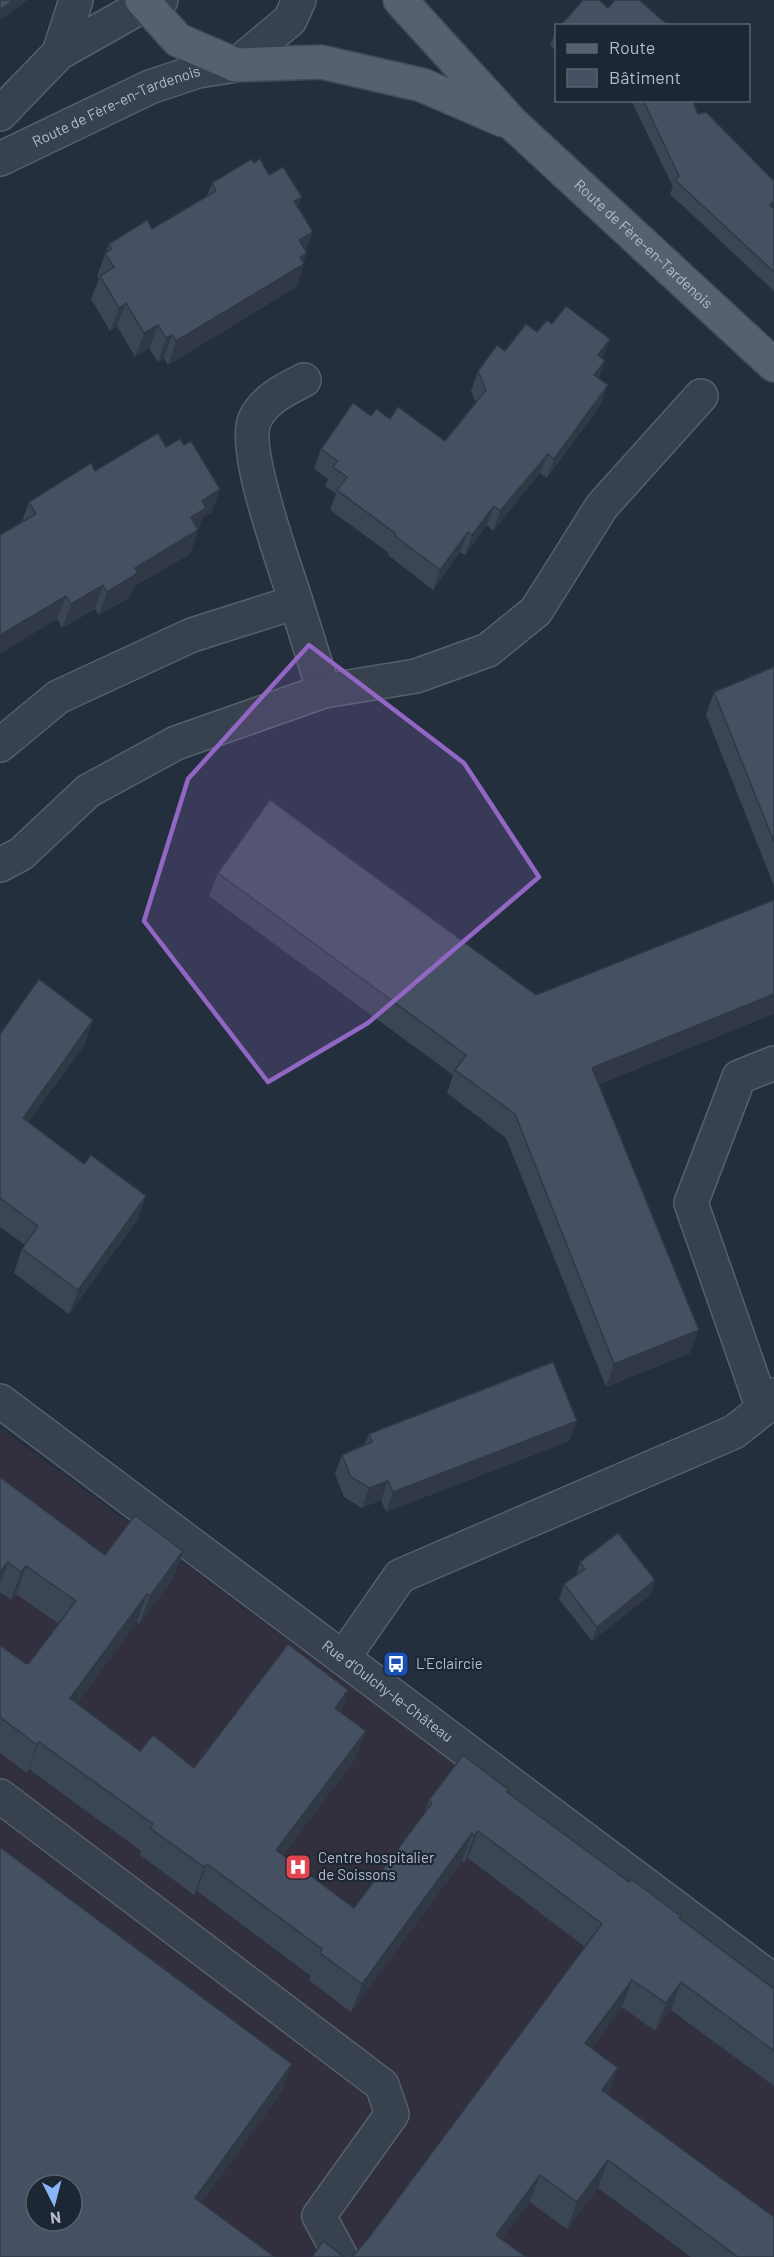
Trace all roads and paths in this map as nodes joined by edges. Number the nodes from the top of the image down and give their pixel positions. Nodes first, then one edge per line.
1 (76, 0) edge
2 (299, 0) edge
3 (400, 0) edge
4 (149, 2) edge
5 (59, 52) junction
6 (236, 65) junction
7 (0, 114) edge
8 (512, 123) junction
9 (0, 159) edge
10 (774, 364) edge
11 (304, 380) dead end
12 (701, 396) dead end
13 (296, 602) junction
14 (324, 691) junction
15 (0, 745) edge
16 (0, 865) edge
17 (774, 1063) edge
18 (0, 1401) edge
19 (769, 1402) edge
20 (343, 1658) junction
21 (0, 1796) edge
22 (774, 1981) edge
23 (341, 2257) edge

1 - 5 street
2 - 6 street
3 - 8 main road, Route de Fère-en-Tardenois
4 - 5 street
4 - 6 main road, Route de Fère-en-Tardenois
5 - 7 street
6 - 8 main road, Route de Fère-en-Tardenois
6 - 9 street, Route de Fère-en-Tardenois
8 - 10 main road, Route de Fère-en-Tardenois
11 - 13 street
12 - 14 street
13 - 14 street
13 - 15 street
14 - 16 street
17 - 19 street
18 - 20 street, Rue d'Oulchy-le-Château
19 - 20 street
20 - 22 street, Rue d'Oulchy-le-Château
21 - 23 street

